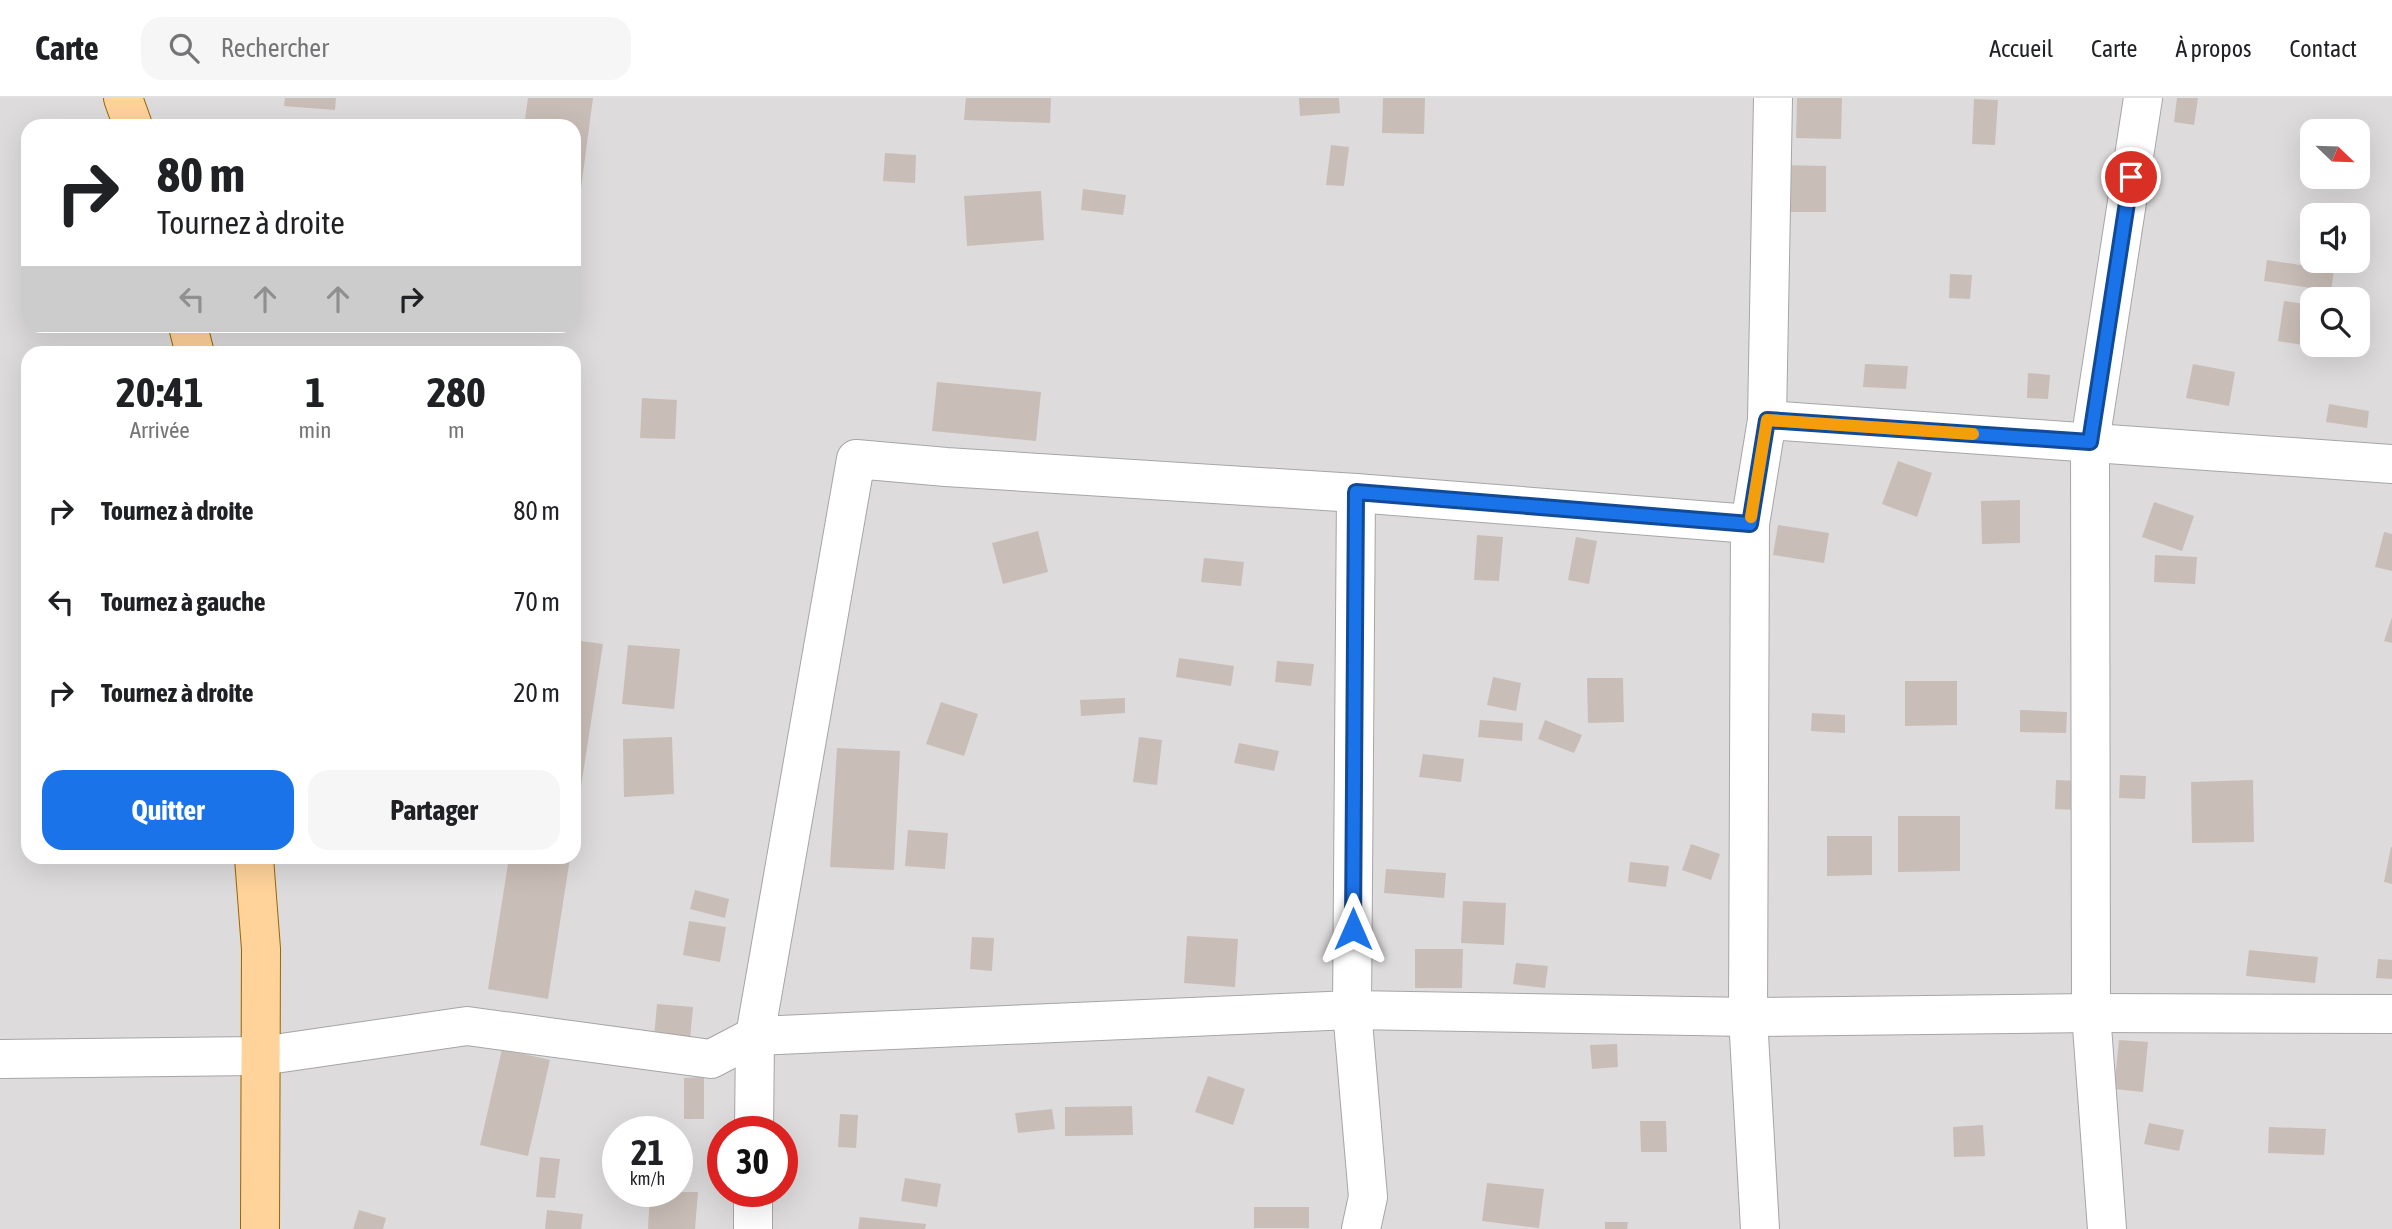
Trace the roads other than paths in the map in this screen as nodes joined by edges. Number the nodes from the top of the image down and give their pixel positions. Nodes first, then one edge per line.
1 (123, 98) edge
2 (1773, 98) edge
3 (2143, 98) edge
4 (130, 119) edge
5 (1767, 420) junction
6 (2090, 442) junction
7 (2392, 464) edge
8 (1356, 492) junction
9 (1750, 524) junction
10 (254, 864) edge
11 (1352, 1010) junction
12 (2091, 1013) junction
13 (2392, 1014) edge
14 (1748, 1017) junction
15 (755, 1036) junction
16 (261, 1056) junction
17 (0, 1059) edge
18 (754, 1116) edge
19 (753, 1207) edge
20 (260, 1229) edge
21 (753, 1229) edge
22 (1361, 1229) edge
23 (1760, 1229) edge
24 (2107, 1229) edge

1 - 4 main road
2 - 5 street
3 - 6 street
5 - 6 street
5 - 9 street
6 - 7 street
6 - 12 street
8 - 9 street
8 - 11 street
8 - 15 street
9 - 14 street
10 - 16 main road
11 - 14 street
11 - 15 street
11 - 22 street
12 - 13 street
12 - 14 street
12 - 24 street
14 - 23 street
15 - 16 street
15 - 18 street
16 - 17 street
16 - 20 main road
19 - 21 street

